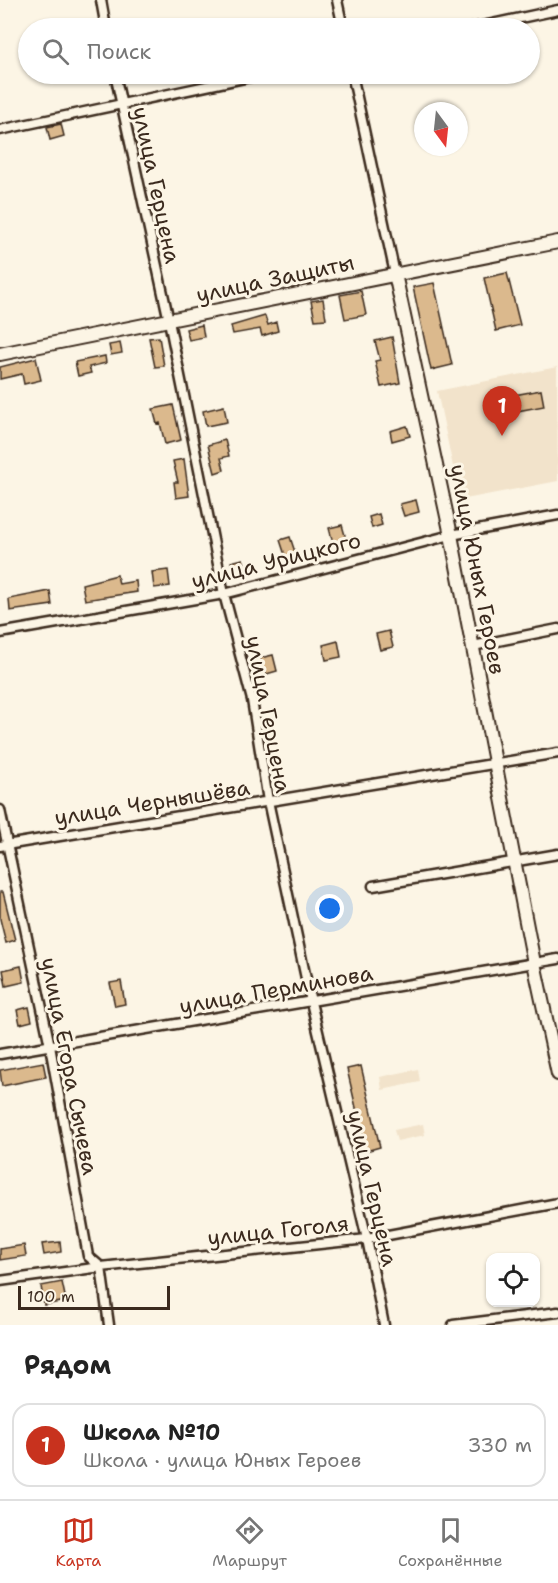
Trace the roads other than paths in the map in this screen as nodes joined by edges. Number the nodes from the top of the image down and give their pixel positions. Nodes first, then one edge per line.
1 (101, 0) edge
2 (337, 0) edge
3 (558, 10) edge
4 (104, 18) edge
5 (341, 18) edge
6 (520, 18) edge
7 (117, 84) edge
8 (214, 84) edge
9 (354, 84) edge
10 (120, 103) junction
11 (0, 130) edge
12 (558, 242) edge
13 (394, 274) junction
14 (168, 321) junction
15 (0, 354) edge
16 (558, 515) edge
17 (452, 535) junction
18 (224, 594) junction
19 (558, 629) edge
20 (0, 633) edge
21 (472, 646) junction
22 (558, 753) edge
23 (495, 763) junction
24 (268, 801) junction
25 (0, 810) edge
26 (4, 845) edge
27 (558, 854) edge
28 (514, 862) junction
29 (373, 886) dead end
30 (558, 959) edge
31 (534, 963) junction
32 (311, 1002) junction
33 (50, 1046) junction
34 (0, 1054) edge
35 (558, 1074) edge
36 (558, 1203) edge
37 (367, 1239) junction
38 (100, 1267) junction
39 (0, 1281) edge
40 (558, 1312) edge
41 (110, 1325) edge
42 (384, 1325) edge
43 (453, 1325) edge

1 - 4 street
2 - 5 street
3 - 6 street
7 - 10 street, улица Герцена
8 - 10 street
9 - 13 street, улица Юных Героев
10 - 11 street
10 - 14 street, улица Герцена
12 - 13 street, улица Защиты
13 - 14 street, улица Защиты
13 - 17 street, улица Юных Героев
14 - 15 street, улица Защиты
14 - 18 street, улица Герцена
16 - 17 street, улица Урицкого
17 - 18 street, улица Урицкого
17 - 21 street, улица Юных Героев
18 - 20 street, улица Урицкого
18 - 24 street, улица Герцена
19 - 21 street
21 - 23 street, улица Юных Героев
22 - 23 street, улица Чернышёва
23 - 24 street, улица Чернышёва
23 - 28 street, улица Юных Героев
24 - 26 street, улица Чернышёва
24 - 32 street, улица Герцена
25 - 26 street, улица Егора Сычева
26 - 33 street, улица Егора Сычева
27 - 28 street
28 - 29 street
28 - 31 street, улица Юных Героев
30 - 31 street, улица Перминова
31 - 32 street, улица Перминова
31 - 35 street, улица Юных Героев
32 - 33 street, улица Перминова
32 - 37 street, улица Герцена
33 - 34 street, улица Перминова
33 - 38 street, улица Егора Сычева
36 - 37 street, улица Гоголя
37 - 38 street, улица Гоголя
37 - 42 street, улица Герцена
38 - 39 street, улица Гоголя
38 - 41 street, улица Егора Сычева
40 - 43 street

